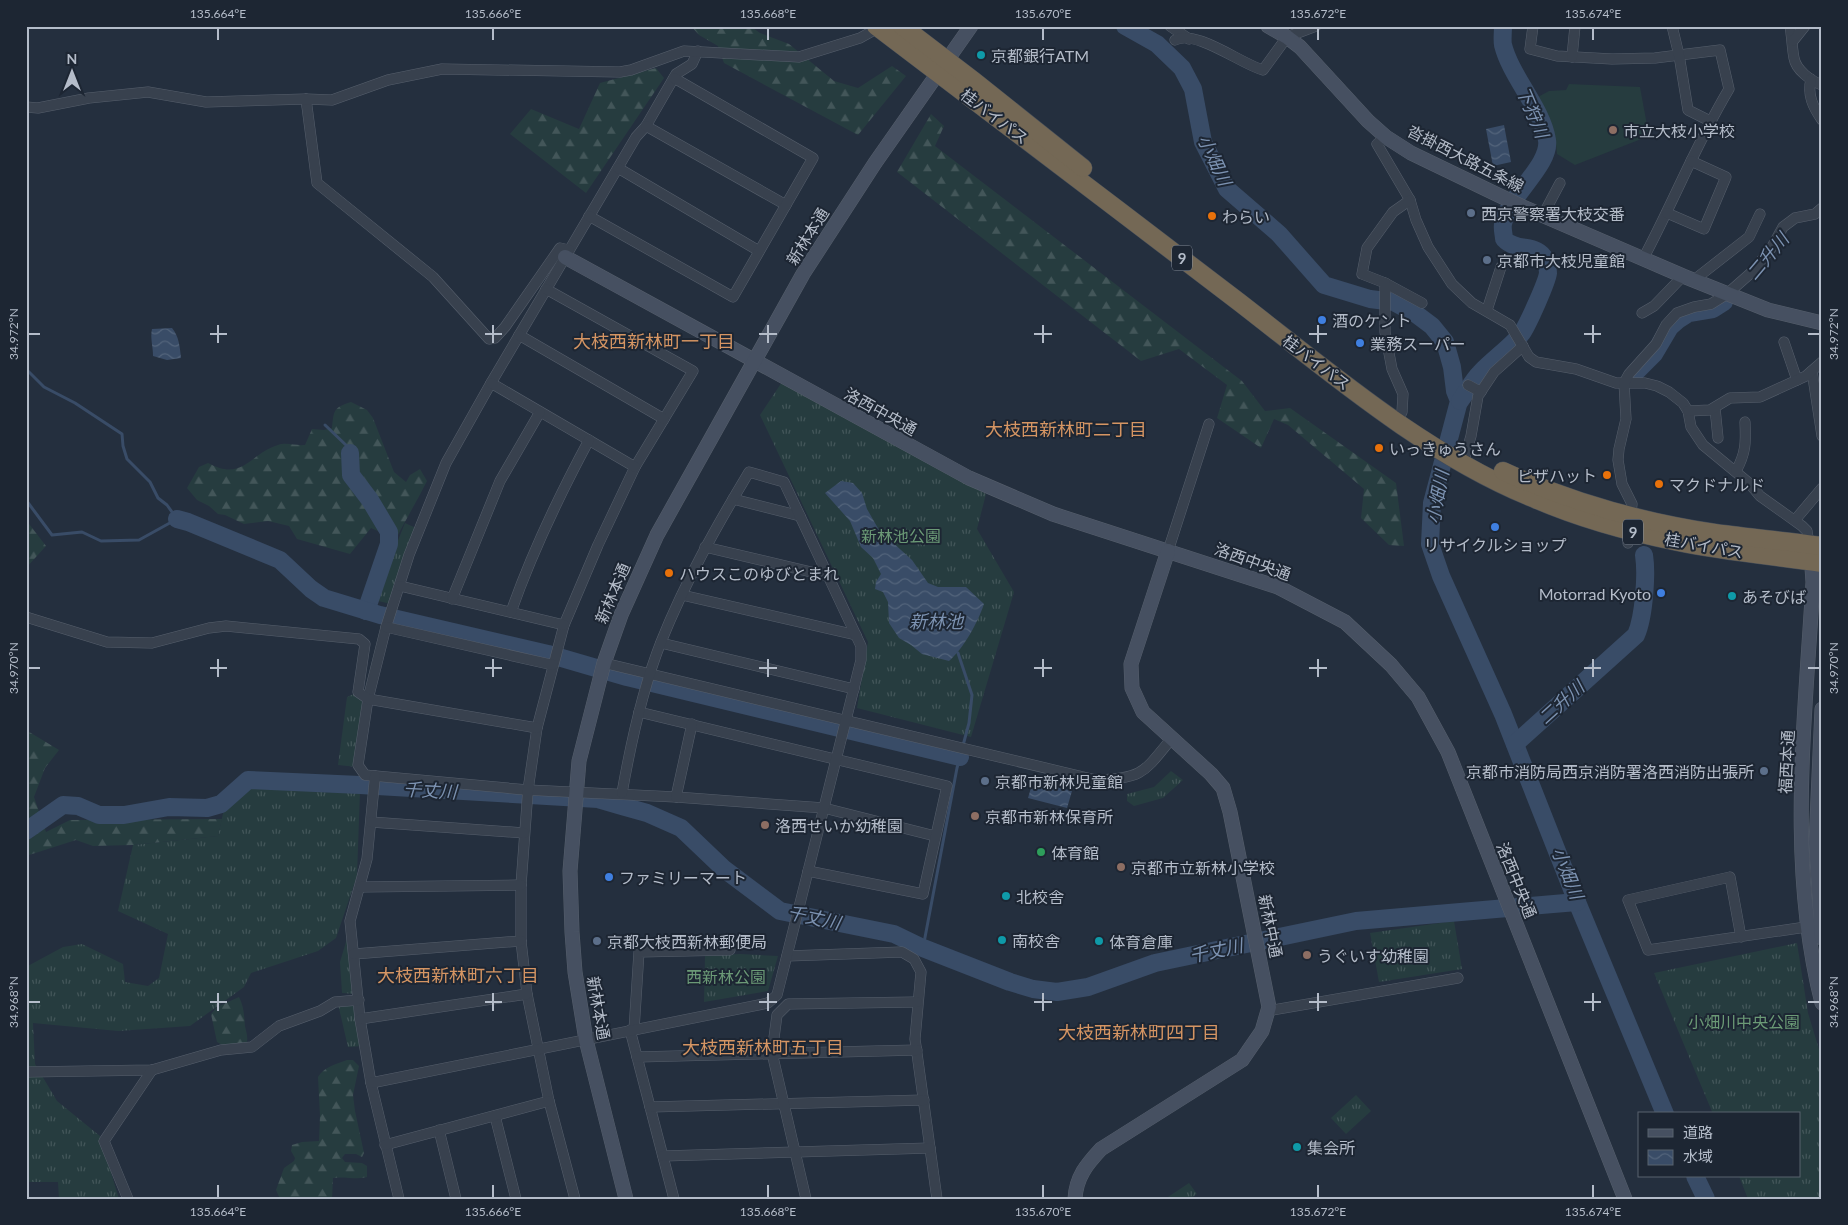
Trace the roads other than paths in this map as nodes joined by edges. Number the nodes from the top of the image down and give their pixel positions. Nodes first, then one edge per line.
1 (902, 26) edge
2 (971, 26) edge
3 (1170, 26) edge
4 (1268, 26) edge
5 (1533, 26) edge
6 (1575, 26) edge
7 (1672, 26) edge
8 (1790, 26) edge
9 (1805, 26) edge
10 (877, 27) edge
11 (1314, 27) edge
12 (1286, 37) junction
13 (1189, 39) junction
14 (1176, 40) dead end
15 (1793, 41) junction
16 (698, 51) junction
17 (1679, 55) junction
18 (1572, 57) junction
19 (942, 67) junction
20 (674, 78) junction
21 (1811, 79) junction
22 (1822, 85) edge
23 (306, 99) junction
24 (26, 107) edge
25 (1822, 120) edge
26 (1710, 121) junction
27 (646, 126) junction
28 (1386, 137) junction
29 (1691, 161) junction
30 (618, 168) junction
31 (1560, 183) dead end
32 (1410, 200) junction
33 (786, 205) junction
34 (1822, 208) edge
35 (1667, 213) junction
36 (1760, 214) dead end
37 (1543, 215) junction
38 (589, 216) junction
39 (1749, 237) junction
40 (1760, 240) dead end
41 (759, 251) junction
42 (567, 254) junction
43 (1643, 259) junction
44 (1502, 267) dead end
45 (1689, 278) junction
46 (1384, 286) junction
47 (546, 289) junction
48 (1727, 294) junction
49 (1422, 303) dead end
50 (1487, 310) junction
51 (1642, 313) dead end
52 (1822, 323) edge
53 (519, 335) junction
54 (1784, 342) dead end
55 (1522, 344) junction
56 (755, 361) junction
57 (1822, 362) edge
58 (1812, 371) junction
59 (1797, 380) junction
60 (491, 383) junction
61 (1624, 383) junction
62 (1715, 408) junction
63 (1688, 411) junction
64 (540, 412) junction
65 (1399, 416) junction
66 (664, 418) junction
67 (1745, 422) dead end
68 (1209, 424) dead end
69 (1822, 436) edge
70 (1718, 438) dead end
71 (589, 440) junction
72 (1461, 456) junction
73 (635, 467) junction
74 (1736, 472) junction
75 (1822, 488) edge
76 (732, 499) junction
77 (800, 516) junction
78 (1795, 520) junction
79 (1629, 530) junction
80 (704, 547) junction
81 (1168, 551) junction
82 (1818, 557) edge
83 (828, 576) junction
84 (400, 586) junction
85 (682, 595) junction
86 (452, 598) junction
87 (511, 612) junction
88 (26, 617) edge
89 (564, 625) junction
90 (386, 627) junction
91 (856, 635) junction
92 (660, 643) junction
93 (604, 664) junction
94 (553, 665) junction
95 (650, 674) junction
96 (854, 688) junction
97 (368, 699) junction
98 (1822, 709) edge
99 (639, 712) junction
100 (846, 721) junction
101 (692, 724) junction
102 (537, 728) junction
103 (1172, 738) junction
104 (836, 758) junction
105 (375, 776) junction
106 (528, 790) junction
107 (575, 791) junction
108 (622, 793) junction
109 (676, 796) junction
110 (824, 808) junction
111 (371, 822) junction
112 (524, 833) junction
113 (935, 836) junction
114 (808, 871) junction
115 (521, 884) junction
116 (360, 886) junction
117 (1818, 931) edge
118 (1741, 937) junction
119 (521, 941) junction
120 (730, 950) dead end
121 (354, 954) junction
122 (787, 956) junction
123 (1458, 978) dead end
124 (527, 994) junction
125 (359, 1000) junction
126 (917, 1002) junction
127 (1822, 1002) edge
128 (1267, 1011) junction
129 (360, 1019) junction
130 (632, 1030) junction
131 (586, 1040) junction
132 (538, 1049) junction
133 (917, 1050) junction
134 (772, 1054) junction
135 (637, 1057) junction
136 (152, 1070) junction
137 (26, 1072) edge
138 (371, 1082) junction
139 (924, 1100) junction
140 (549, 1101) junction
141 (783, 1104) junction
142 (650, 1107) junction
143 (495, 1116) junction
144 (439, 1130) junction
145 (385, 1145) junction
146 (930, 1148) junction
147 (795, 1152) junction
148 (663, 1156) junction
149 (128, 1199) edge
150 (399, 1199) edge
151 (456, 1199) edge
152 (516, 1199) edge
153 (575, 1199) edge
154 (626, 1199) edge
155 (674, 1199) edge
156 (806, 1199) edge
157 (929, 1199) edge
158 (937, 1199) edge
159 (1075, 1199) edge
160 (1625, 1199) edge

1 - 19 highway, 桂バイパス / 9
2 - 19 street, 新林本通
3 - 13 street
4 - 12 street, 沓掛西大路五条線
5 - 18 street
6 - 18 street
7 - 17 street
8 - 15 street
9 - 15 street
10 - 16 street
10 - 19 highway, 桂バイパス / 9
11 - 12 street
12 - 13 street
12 - 28 street, 沓掛西大路五条線
13 - 14 street
15 - 21 street
16 - 20 street
16 - 23 street
17 - 18 street
17 - 26 street
17 - 26 street
19 - 56 street, 新林本通
19 - 65 highway, 桂バイパス / 9
20 - 27 street
20 - 33 street
21 - 22 street
21 - 25 street
23 - 24 street
23 - 42 street
26 - 29 street
27 - 30 street
27 - 33 street
28 - 32 street
28 - 37 street, 沓掛西大路五条線
29 - 35 street
29 - 35 street
30 - 38 street
30 - 41 street
31 - 37 street
32 - 46 street
32 - 50 street
33 - 41 street
34 - 48 street
35 - 43 street
36 - 39 street
37 - 43 street, 沓掛西大路五条線
38 - 41 street
38 - 42 street
39 - 40 street
39 - 45 street
42 - 47 street
42 - 56 street, 洛西中央通
43 - 45 street, 沓掛西大路五条線
44 - 50 street
45 - 48 street, 沓掛西大路五条線
45 - 51 street
46 - 49 street
46 - 65 street
47 - 53 street
47 - 66 street
48 - 52 street, 沓掛西大路五条線
48 - 61 street
50 - 55 street
53 - 60 street
53 - 66 street
54 - 59 street
55 - 61 street
55 - 72 street
56 - 81 street, 洛西中央通
56 - 93 street, 新林本通
57 - 58 street
58 - 59 street
58 - 69 street
59 - 62 street
60 - 64 street
60 - 84 street
61 - 63 street
61 - 79 street
62 - 63 street
62 - 70 street
63 - 74 street
64 - 71 street
64 - 86 street
65 - 72 highway, 桂バイパス / 9
66 - 73 street
67 - 74 street
68 - 81 street
71 - 73 street
71 - 87 street
72 - 79 highway, 桂バイパス / 9
73 - 89 street
74 - 78 street
75 - 78 street
76 - 77 street
76 - 77 street
76 - 80 street
77 - 83 street
78 - 82 street
79 - 82 highway, 桂バイパス / 9
80 - 83 street
80 - 85 street
81 - 103 street, 新林中通
81 - 160 street, 洛西中央通
82 - 117 street, 福西本通
83 - 91 street
84 - 86 street
84 - 90 street
85 - 91 street
85 - 92 street
86 - 87 street
87 - 89 street
88 - 97 street
89 - 94 street
90 - 94 street
90 - 97 street
91 - 96 street
92 - 95 street
92 - 96 street
93 - 95 street
93 - 107 street, 新林本通
94 - 102 street
95 - 99 street
95 - 100 street
96 - 100 street
97 - 102 street
97 - 105 street
98 - 117 street, 福西本通
99 - 101 street
99 - 108 street
100 - 103 street
100 - 104 street
101 - 104 street
101 - 109 street
102 - 106 street
103 - 128 street, 新林中通
104 - 110 street
104 - 113 street
105 - 106 street
105 - 111 street
106 - 107 street
106 - 112 street
107 - 108 street
107 - 131 street, 新林本通
108 - 109 street
109 - 110 street
110 - 113 street
110 - 114 street
111 - 112 street
111 - 116 street
112 - 115 street
113 - 114 street
114 - 122 street
115 - 116 street
115 - 119 street
116 - 121 street
117 - 118 street
117 - 127 street, 福西本通
118 - 118 street
119 - 121 street
119 - 124 street
120 - 130 street
121 - 125 street
122 - 126 street
122 - 130 street
123 - 128 street
124 - 129 street
124 - 132 street
125 - 129 street
125 - 136 street
126 - 133 street
126 - 134 street
128 - 159 street, 新林中通
129 - 138 street
130 - 131 street
130 - 135 street
131 - 132 street
131 - 154 street, 新林本通
132 - 138 street
132 - 140 street
133 - 134 street
133 - 139 street
134 - 135 street
134 - 141 street
135 - 142 street
136 - 137 street
136 - 149 street
138 - 145 street
139 - 141 street
139 - 146 street
140 - 143 street
140 - 153 street
141 - 142 street
141 - 147 street
142 - 148 street
143 - 144 street
143 - 152 street
144 - 145 street
144 - 151 street
145 - 150 street
146 - 147 street
146 - 158 street
147 - 148 street
147 - 156 street
148 - 155 street
157 - 158 street

